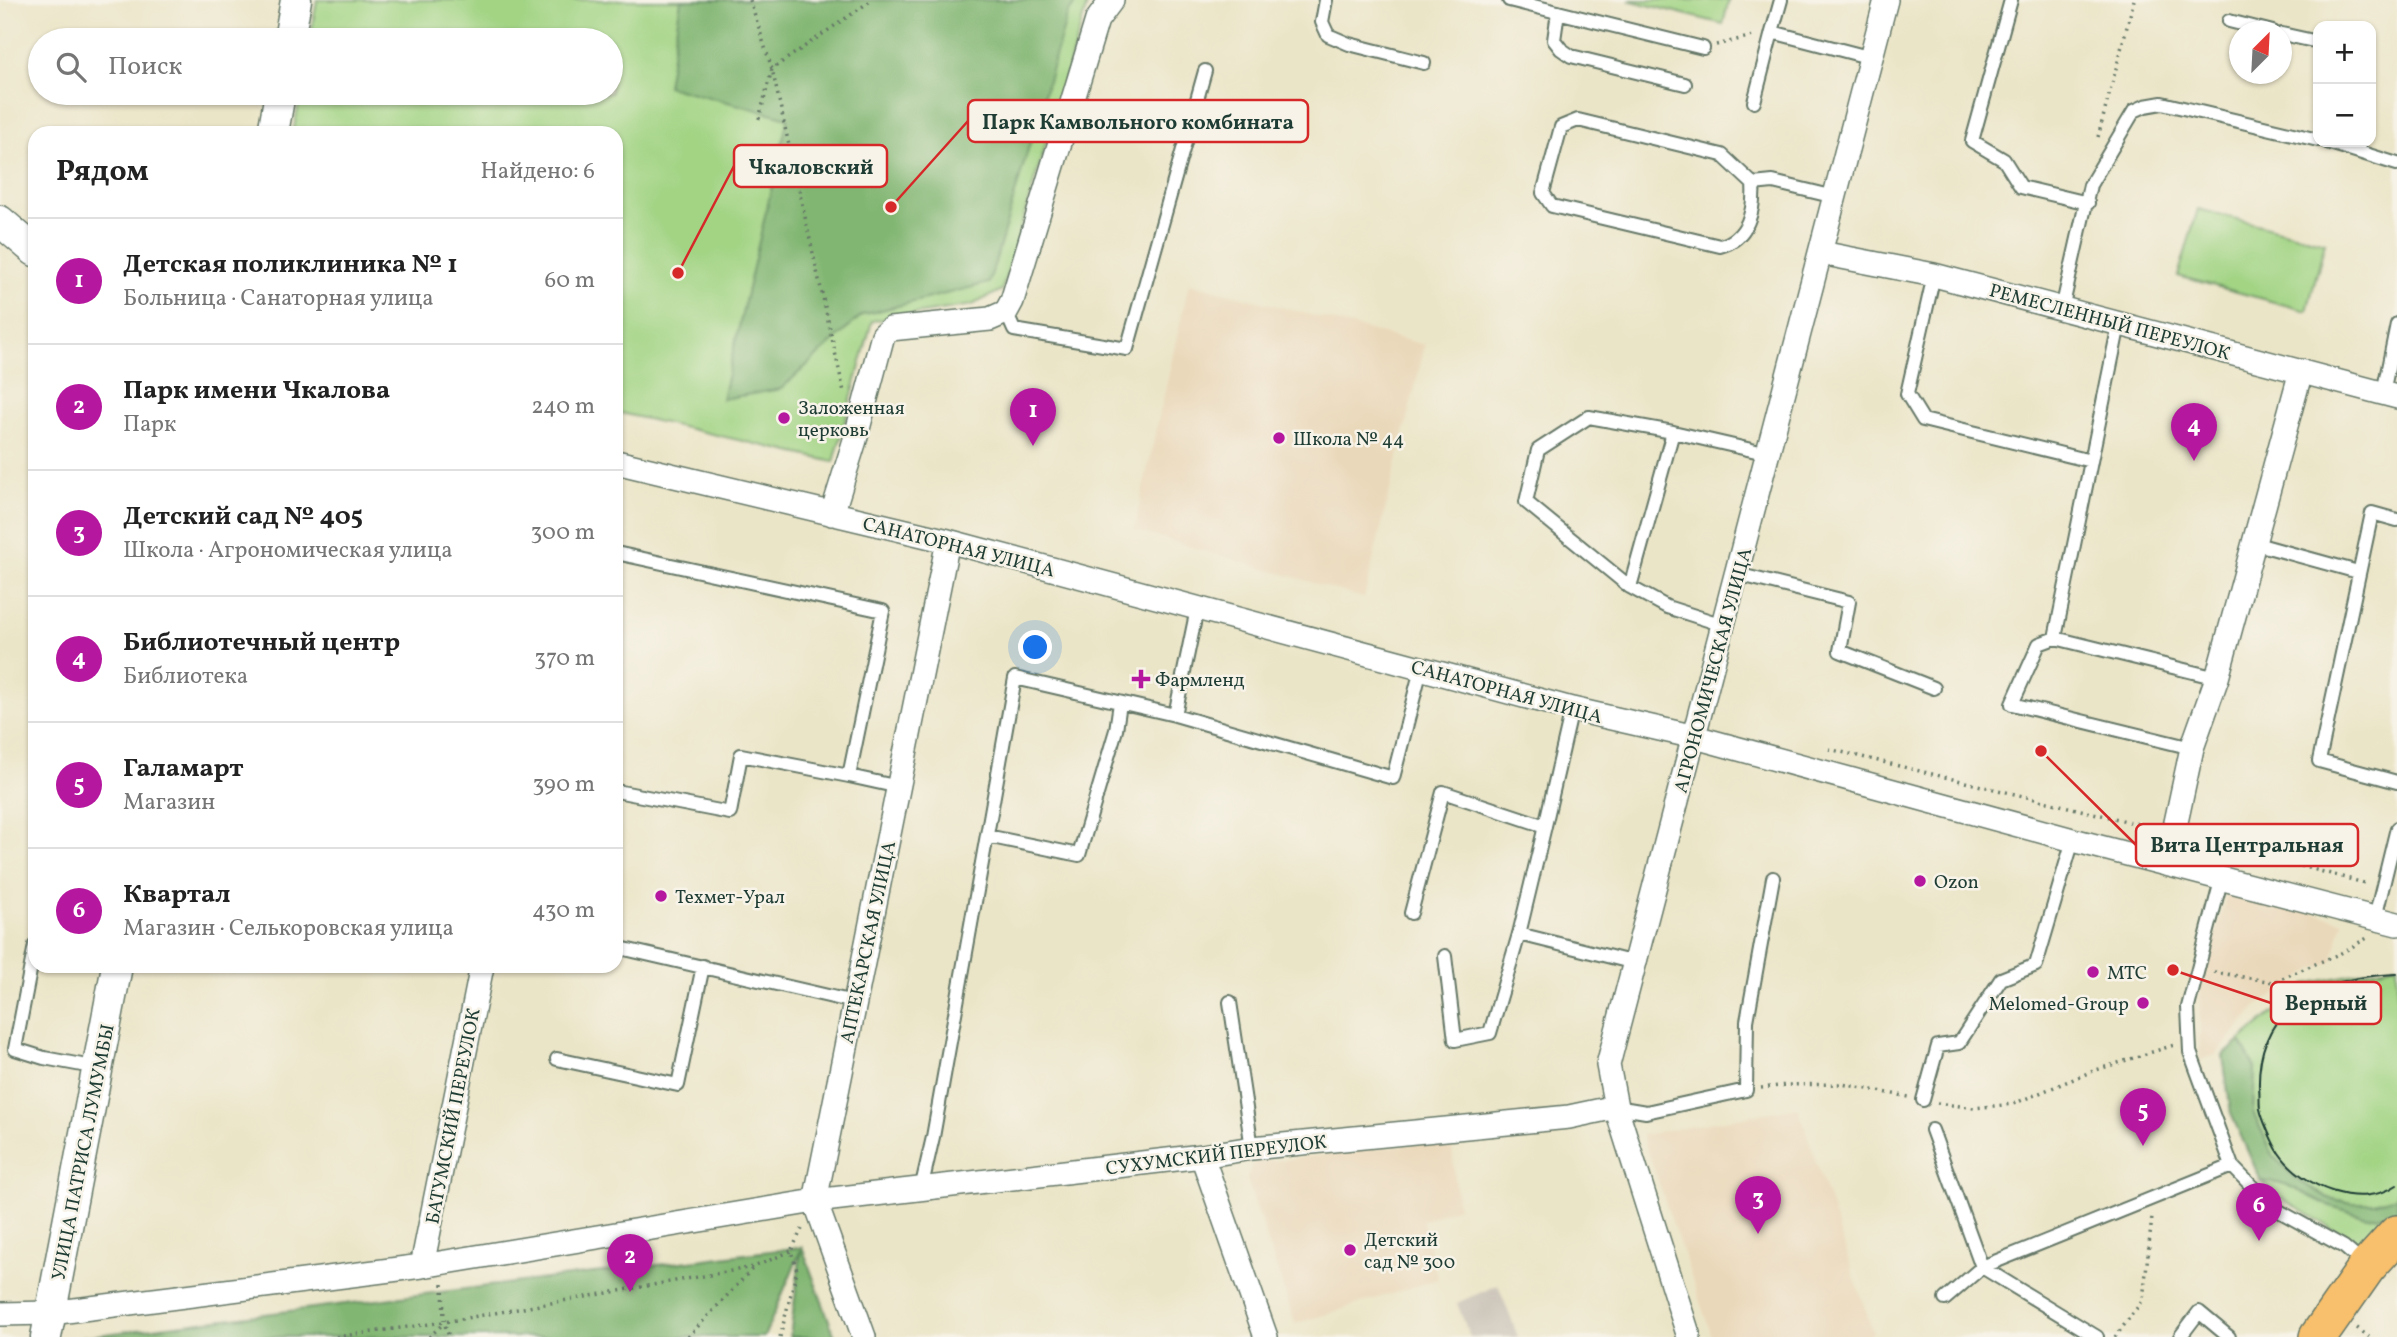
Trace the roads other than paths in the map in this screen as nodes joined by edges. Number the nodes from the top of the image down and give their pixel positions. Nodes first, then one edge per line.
1 (296, 0) edge
2 (1112, 0) edge
3 (1326, 0) edge
4 (1509, 0) edge
5 (1780, 0) edge
6 (1886, 0) edge
7 (2011, 0) edge
8 (1558, 12) junction
9 (291, 28) edge
10 (1772, 32) junction
11 (2292, 36) edge
12 (2313, 41) edge
13 (1703, 48) road end
14 (1871, 58) junction
15 (1424, 63) dead end
16 (1205, 71) dead end
17 (1685, 84) dead end
18 (1754, 102) dead end
19 (278, 105) edge
20 (274, 126) edge
21 (2313, 139) edge
22 (2347, 147) edge
23 (2397, 164) edge
24 (1753, 184) junction
25 (1835, 197) junction
26 (2088, 203) junction
27 (0, 221) edge
28 (28, 245) edge
29 (1821, 253) junction
30 (1934, 275) junction
31 (2062, 309) junction
32 (1006, 312) junction
33 (2119, 324) junction
34 (2397, 324) edge
35 (2301, 371) junction
36 (2390, 395) edge
37 (1673, 432) junction
38 (1769, 454) junction
39 (2091, 461) junction
40 (623, 464) edge
41 (832, 514) junction
42 (2397, 520) edge
43 (948, 541) junction
44 (2253, 543) junction
45 (623, 555) edge
46 (2358, 572) junction
47 (1737, 574) junction
48 (1630, 587) junction
49 (1198, 609) junction
50 (1723, 625) junction
51 (2055, 638) junction
52 (1421, 669) junction
53 (2217, 678) junction
54 (1934, 688) dead end
55 (1120, 703) junction
56 (1572, 709) junction
57 (1175, 715) junction
58 (1695, 737) junction
59 (2192, 748) junction
60 (849, 776) junction
61 (2397, 782) edge
62 (899, 787) junction
63 (623, 792) edge
64 (1545, 826) junction
65 (2397, 828) edge
66 (987, 836) junction
67 (2073, 839) junction
68 (2167, 864) junction
69 (2221, 877) junction
70 (1773, 878) dead end
71 (1412, 913) dead end
72 (2397, 924) edge
73 (2372, 927) junction
74 (1518, 934) junction
75 (623, 949) edge
76 (1445, 956) dead end
77 (1635, 962) junction
78 (703, 966) junction
79 (30, 973) edge
80 (116, 973) edge
81 (481, 973) edge
82 (854, 1002) junction
83 (1230, 1002) dead end
84 (557, 1059) dead end
85 (99, 1068) junction
86 (1923, 1100) road end
87 (1616, 1107) junction
88 (1932, 1130) dead end
89 (1252, 1148) junction
90 (1202, 1156) junction
91 (2232, 1166) junction
92 (921, 1189) junction
93 (815, 1201) junction
94 (2397, 1234) edge
95 (433, 1265) junction
96 (1982, 1267) junction
97 (2367, 1267) junction
98 (1945, 1299) dead end
99 (0, 1314) edge
100 (48, 1325) edge
101 (864, 1337) edge
102 (1266, 1337) edge
103 (1689, 1337) edge
104 (2097, 1337) edge
105 (2180, 1337) edge
106 (2229, 1337) edge
107 (2318, 1337) edge

1 - 9 street
2 - 32 street
3 - 15 lane
4 - 8 lane
5 - 10 lane
6 - 14 street, АГРОНОМИЧЕСКАЯ УЛИЦА
7 - 26 lane
8 - 13 lane
8 - 17 lane
10 - 14 lane
10 - 18 lane
11 - 12 lane
14 - 25 street, АГРОНОМИЧЕСКАЯ УЛИЦА
16 - 32 lane
19 - 20 street
21 - 26 lane
22 - 23 lane
24 - 24 lane
24 - 25 lane
25 - 29 street, АГРОНОМИЧЕСКАЯ УЛИЦА
26 - 31 lane
27 - 28 street
29 - 30 street, РЕМЕСЛЕННЫЙ ПЕРЕУЛОК
29 - 38 street, АГРОНОМИЧЕСКАЯ УЛИЦА
30 - 31 street, РЕМЕСЛЕННЫЙ ПЕРЕУЛОК
30 - 39 lane
31 - 33 street, РЕМЕСЛЕННЫЙ ПЕРЕУЛОК
32 - 41 street
33 - 35 street, РЕМЕСЛЕННЫЙ ПЕРЕУЛОК
33 - 39 lane
34 - 36 lane
35 - 36 street, РЕМЕСЛЕННЫЙ ПЕРЕУЛОК
35 - 44 street
37 - 38 lane
37 - 48 lane
37 - 48 lane
38 - 47 street, АГРОНОМИЧЕСКАЯ УЛИЦА
39 - 51 lane
40 - 41 street, САНАТОРНАЯ УЛИЦА
41 - 43 street, САНАТОРНАЯ УЛИЦА
42 - 46 lane
43 - 49 street, САНАТОРНАЯ УЛИЦА
43 - 62 street, АПТЕКАРСКАЯ УЛИЦА
44 - 46 lane
44 - 53 street
45 - 60 lane
46 - 61 lane
47 - 50 street, АГРОНОМИЧЕСКАЯ УЛИЦА
47 - 54 lane
48 - 50 lane
49 - 52 street, САНАТОРНАЯ УЛИЦА
49 - 57 lane
50 - 58 street, АГРОНОМИЧЕСКАЯ УЛИЦА
51 - 53 lane
51 - 59 lane
52 - 56 street, САНАТОРНАЯ УЛИЦА
52 - 57 lane
53 - 59 street
55 - 57 lane
55 - 66 lane
55 - 66 lane
56 - 58 street, САНАТОРНАЯ УЛИЦА
56 - 64 lane
58 - 67 street, САНАТОРНАЯ УЛИЦА
58 - 77 street, АГРОНОМИЧЕСКАЯ УЛИЦА
59 - 68 street
60 - 62 lane
60 - 63 lane
62 - 82 street, АПТЕКАРСКАЯ УЛИЦА
64 - 71 lane
64 - 74 lane
65 - 73 lane
66 - 92 lane
67 - 68 street, САНАТОРНАЯ УЛИЦА
67 - 86 lane
68 - 69 street, САНАТОРНАЯ УЛИЦА
69 - 73 street, САНАТОРНАЯ УЛИЦА
69 - 91 lane
70 - 87 lane
72 - 73 street, САНАТОРНАЯ УЛИЦА
74 - 76 lane
74 - 77 lane
75 - 78 lane
77 - 87 street, АГРОНОМИЧЕСКАЯ УЛИЦА
78 - 82 lane
78 - 84 lane
79 - 85 lane
80 - 85 street, УЛИЦА ПАТРИСА ЛУМУМБЫ
81 - 95 street, БАТУМСКИЙ ПЕРЕУЛОК
82 - 93 street, АПТЕКАРСКАЯ УЛИЦА
83 - 89 lane
85 - 100 street, УЛИЦА ПАТРИСА ЛУМУМБЫ
87 - 89 street, СУХУМСКИЙ ПЕРЕУЛОК
87 - 103 street, АГРОНОМИЧЕСКАЯ УЛИЦА
88 - 96 lane
89 - 90 street, СУХУМСКИЙ ПЕРЕУЛОК
90 - 92 street, СУХУМСКИЙ ПЕРЕУЛОК
90 - 102 street
91 - 96 lane
91 - 97 lane
92 - 93 street, СУХУМСКИЙ ПЕРЕУЛОК
93 - 95 street, СУХУМСКИЙ ПЕРЕУЛОК
93 - 101 street
94 - 97 main road
95 - 100 street, СУХУМСКИЙ ПЕРЕУЛОК
96 - 98 lane
96 - 104 lane
97 - 107 main road
99 - 100 street, СУХУМСКИЙ ПЕРЕУЛОК
105 - 106 lane

